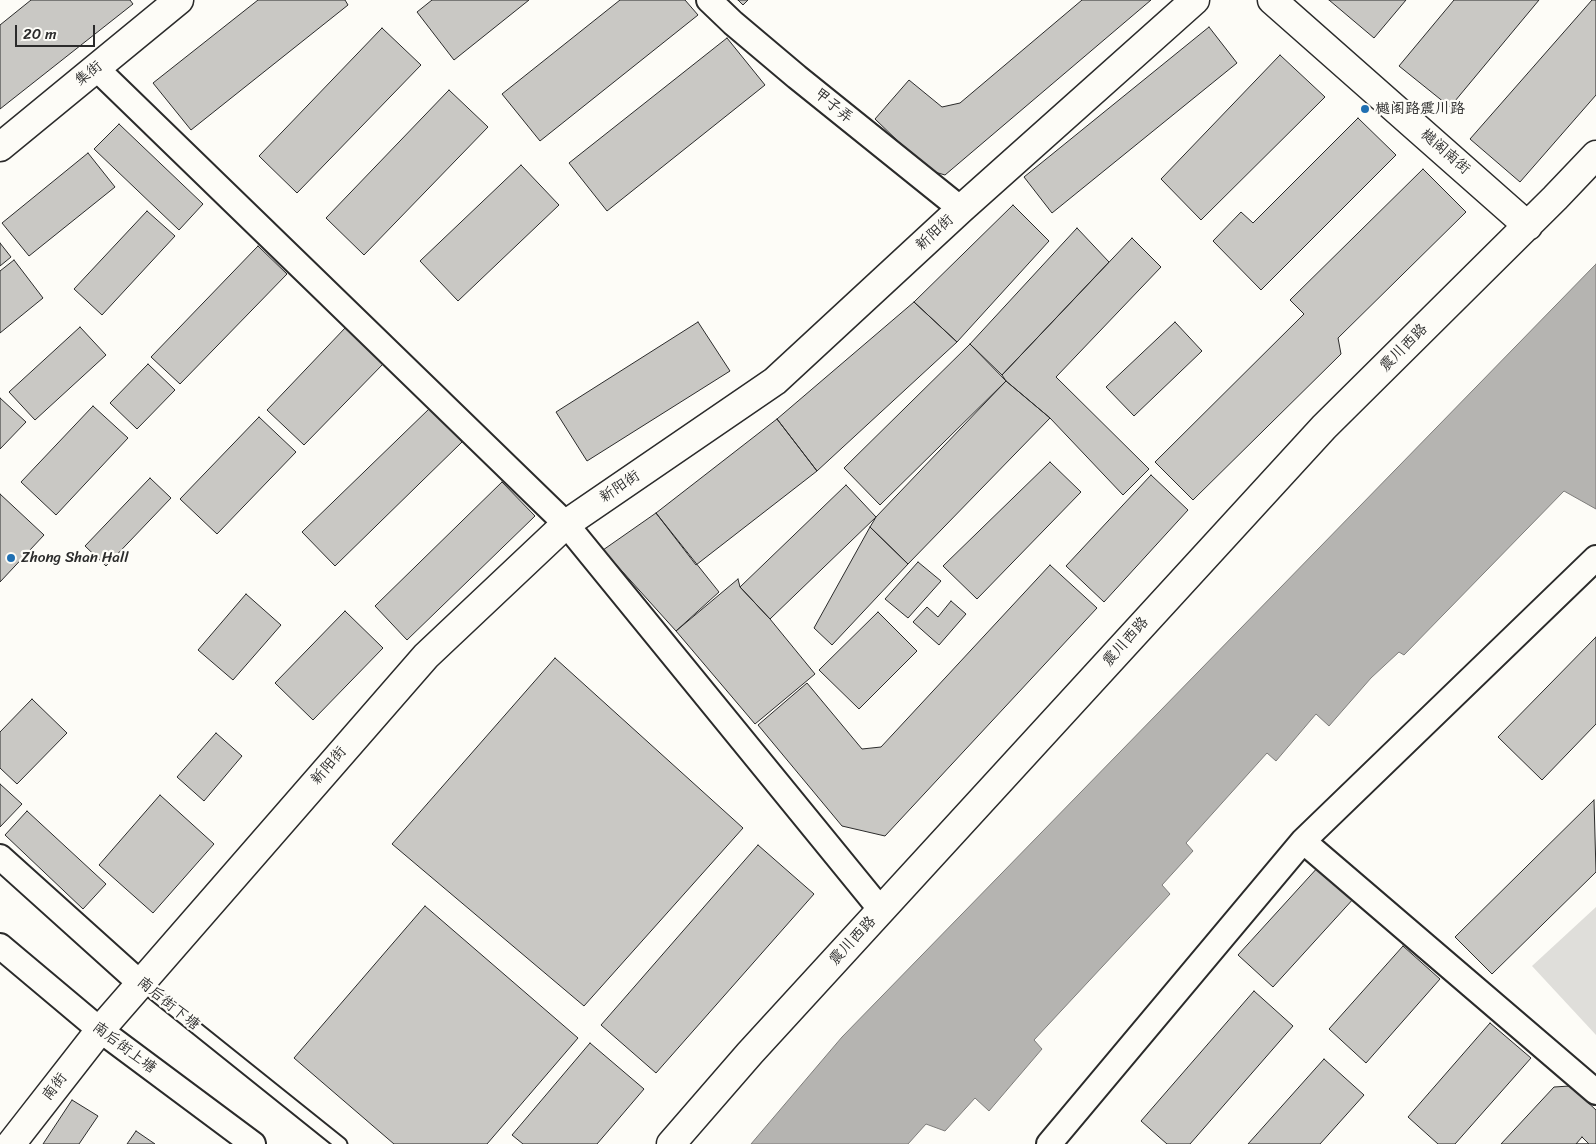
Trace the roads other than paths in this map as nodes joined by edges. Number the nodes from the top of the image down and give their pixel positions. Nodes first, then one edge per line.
1 (179, 0) edge
2 (709, 0) edge
3 (1195, 0) edge
4 (1272, 0) edge
5 (96, 68) junction
6 (0, 147) edge
7 (1596, 155) edge
8 (960, 209) junction
9 (1528, 226) junction
10 (566, 524) junction
11 (1594, 560) edge
12 (1303, 841) junction
13 (0, 857) edge
14 (881, 910) junction
15 (0, 946) edge
16 (140, 983) junction
17 (100, 1030) junction
18 (1596, 1092) edge
19 (11, 1144) edge
20 (253, 1144) edge
21 (341, 1144) edge
22 (671, 1144) edge
23 (1049, 1144) edge

1 - 5 street, 集街
2 - 8 street, 甲子弄
3 - 8 street, 新阳街
4 - 9 street, 樾阁南街
5 - 6 street, 集街
5 - 10 street
7 - 9 street, 震川西路
8 - 10 street, 新阳街
9 - 14 street, 震川西路
10 - 14 street
10 - 16 street, 新阳街
11 - 12 street
12 - 18 street
12 - 23 street
13 - 16 street, 南后街下塘
14 - 22 street, 震川西路
15 - 17 street, 南后街上塘
16 - 17 street, 新阳街
16 - 21 lane, 南后街下塘
17 - 19 street, 南街
17 - 20 street, 南后街上塘

